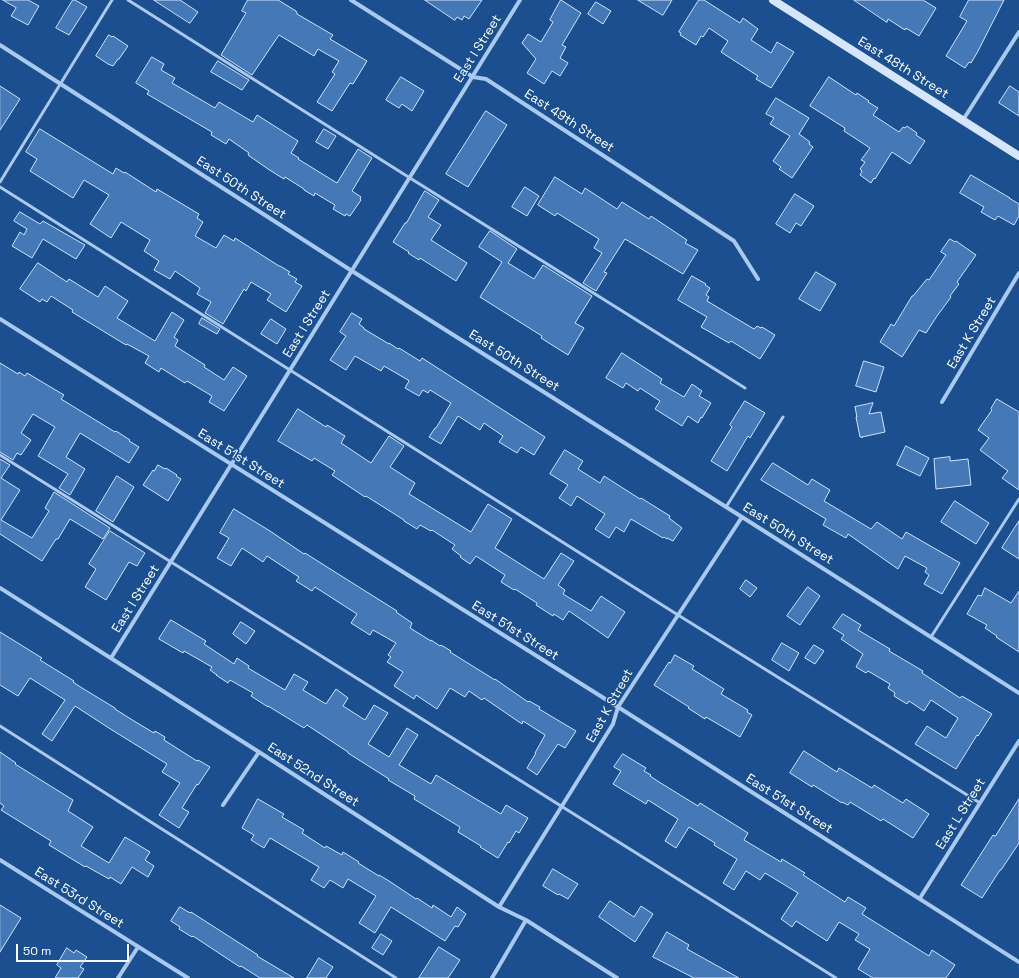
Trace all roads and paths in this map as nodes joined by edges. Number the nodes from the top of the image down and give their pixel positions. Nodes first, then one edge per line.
1 (112, 0) edge
2 (128, 0) edge
3 (351, 0) edge
4 (520, 0) edge
5 (773, 0) edge
6 (1019, 32) edge
7 (0, 44) edge
8 (472, 77) junction
9 (61, 84) junction
10 (963, 120) junction
11 (1019, 156) edge
12 (410, 178) junction
13 (0, 182) edge
14 (0, 187) edge
15 (352, 271) junction
16 (1019, 273) edge
17 (758, 279) dead end
18 (0, 319) edge
19 (290, 371) junction
20 (745, 388) dead end
21 (942, 402) dead end
22 (783, 417) dead end
23 (0, 455) edge
24 (232, 464) junction
25 (1019, 499) edge
26 (726, 507) junction
27 (742, 517) junction
28 (171, 562) junction
29 (0, 588) edge
30 (678, 615) junction
31 (931, 637) junction
32 (111, 658) junction
33 (1019, 693) edge
34 (618, 707) junction
35 (0, 726) edge
36 (1019, 741) edge
37 (259, 752) junction
38 (980, 803) junction
39 (223, 805) dead end
40 (562, 806) junction
41 (0, 860) edge
42 (920, 898) junction
43 (499, 908) junction
44 (526, 920) junction
45 (138, 947) junction
46 (1019, 962) edge
47 (118, 978) edge
48 (188, 978) edge
49 (396, 978) edge
50 (492, 978) edge
51 (617, 978) edge
52 (836, 978) edge

1 - 9 lane
2 - 12 lane
3 - 8 street, East 49th Street
4 - 8 street, East I Street
5 - 10 street, East 48th Street
6 - 10 street
7 - 9 street, East 50th Street
8 - 12 street, East I Street
8 - 17 street, East 49th Street
9 - 13 lane
9 - 15 street, East 50th Street
10 - 11 street, East 48th Street
12 - 15 street, East I Street
12 - 20 lane
14 - 19 lane
15 - 19 street, East I Street
15 - 26 street, East 50th Street
16 - 21 street, East K Street
18 - 24 street, East 51st Street
19 - 24 street, East I Street
19 - 30 lane
22 - 26 lane
23 - 28 lane
24 - 28 street, East I Street
24 - 34 street, East 51st Street
25 - 31 lane
26 - 27 street, East 50th Street
27 - 30 street, East K Street
27 - 31 street, East 50th Street
28 - 32 street, East I Street
28 - 40 lane
29 - 32 street, East 52nd Street
30 - 34 street, East K Street
30 - 38 lane
31 - 33 street, East 50th Street
32 - 37 street, East 52nd Street
34 - 40 street, East K Street
34 - 42 street, East 51st Street
35 - 49 lane
36 - 38 street, East L Street
37 - 39 street
37 - 43 street, East 52nd Street
38 - 42 street, East L Street
40 - 43 street, East K Street
40 - 52 lane
41 - 45 street, East 53rd Street
42 - 46 street, East 51st Street
43 - 44 street, East 52nd Street
44 - 50 street
44 - 51 street, East 52nd Street
45 - 47 street
45 - 48 street, East 53rd Street

